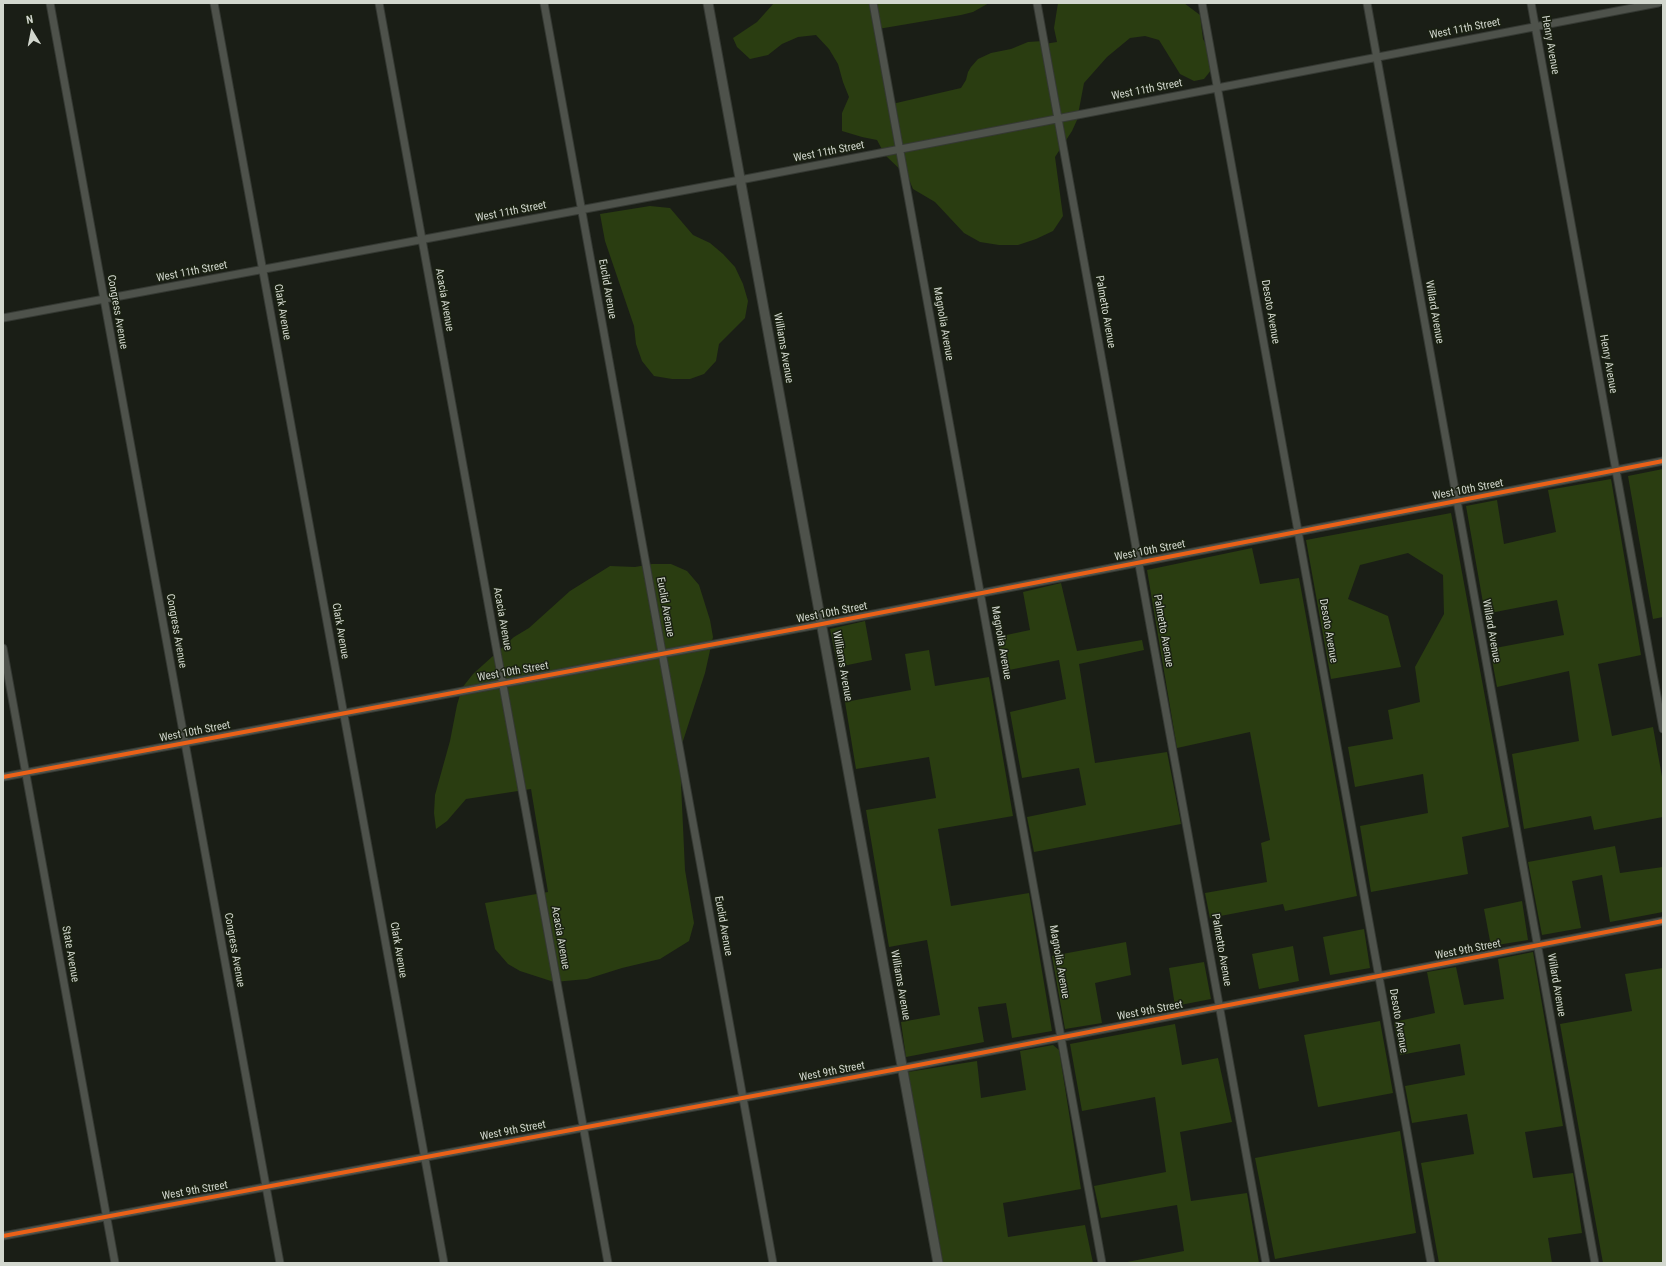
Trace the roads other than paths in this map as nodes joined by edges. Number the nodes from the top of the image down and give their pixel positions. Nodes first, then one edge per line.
1 (50, 3) edge
2 (214, 3) edge
3 (379, 3) edge
4 (544, 3) edge
5 (708, 3) edge
6 (873, 3) edge
7 (1037, 3) edge
8 (1202, 3) edge
9 (1367, 3) edge
10 (1531, 3) edge
11 (1658, 3) edge
12 (1536, 27) junction
13 (1376, 58) junction
14 (1218, 88) junction
15 (1058, 119) junction
16 (900, 149) junction
17 (740, 180) junction
18 (581, 210) junction
19 (422, 240) junction
20 (263, 270) junction
21 (104, 299) junction
22 (3, 318) edge
23 (1663, 461) edge
24 (1616, 471) junction
25 (1457, 501) junction
26 (1299, 532) junction
27 (1139, 562) junction
28 (980, 593) junction
29 (822, 624) junction
30 (3, 648) edge
31 (663, 654) junction
32 (502, 684) junction
33 (344, 713) junction
34 (1663, 729) edge
35 (185, 743) junction
36 (26, 773) junction
37 (3, 777) edge
38 (1663, 921) edge
39 (1537, 946) junction
40 (1379, 976) junction
41 (1220, 1007) junction
42 (1061, 1037) junction
43 (903, 1068) junction
44 (743, 1098) junction
45 (583, 1127) junction
46 (424, 1157) junction
47 (266, 1187) junction
48 (107, 1217) junction
49 (3, 1236) edge
50 (115, 1263) edge
51 (280, 1263) edge
52 (444, 1263) edge
53 (608, 1263) edge
54 (773, 1263) edge
55 (938, 1263) edge
56 (1102, 1263) edge
57 (1266, 1263) edge
58 (1431, 1263) edge
59 (1595, 1263) edge

1 - 21 street, Congress Avenue
2 - 20 street, Clark Avenue
3 - 19 street, Acacia Avenue
4 - 18 street, Euclid Avenue
5 - 17 street, Williams Avenue
6 - 16 street, Magnolia Avenue
7 - 15 street, Palmetto Avenue
8 - 14 street, Desoto Avenue
9 - 13 street, Willard Avenue
10 - 12 street, Henry Avenue
11 - 12 street, West 11th Street
12 - 13 street, West 11th Street
12 - 24 street, Henry Avenue
13 - 14 street, West 11th Street
13 - 25 street, Willard Avenue
14 - 15 street, West 11th Street
14 - 26 street, Desoto Avenue
15 - 16 street, West 11th Street
15 - 27 street, Palmetto Avenue
16 - 17 street, West 11th Street
16 - 28 street, Magnolia Avenue
17 - 18 street, West 11th Street
17 - 29 street, Williams Avenue
18 - 19 street, West 11th Street
18 - 31 street, Euclid Avenue
19 - 20 street, West 11th Street
19 - 32 street, Acacia Avenue
20 - 21 street, West 11th Street
20 - 33 street, Clark Avenue
21 - 22 street, West 11th Street
21 - 35 street, Congress Avenue
23 - 24 street, West 10th Street
24 - 25 street, West 10th Street
24 - 34 street, Henry Avenue
25 - 26 street, West 10th Street
25 - 39 street, Willard Avenue
26 - 27 street, West 10th Street
26 - 40 street, Desoto Avenue
27 - 28 street, West 10th Street
27 - 41 street, Palmetto Avenue
28 - 29 street, West 10th Street
28 - 42 street, Magnolia Avenue
29 - 31 street, West 10th Street
29 - 43 street, Williams Avenue
30 - 36 street, State Avenue
31 - 32 street, West 10th Street
31 - 44 street, Euclid Avenue
32 - 33 street, West 10th Street
32 - 45 street, Acacia Avenue
33 - 35 street, West 10th Street
33 - 46 street, Clark Avenue
35 - 36 street, West 10th Street
35 - 47 street, Congress Avenue
36 - 37 street, West 10th Street
36 - 48 street, State Avenue
38 - 39 street, West 9th Street
39 - 40 street, West 9th Street
39 - 59 street, Willard Avenue
40 - 41 street, West 9th Street
40 - 58 street, Desoto Avenue
41 - 42 street, West 9th Street
41 - 57 street, Palmetto Avenue
42 - 43 street, West 9th Street
42 - 56 street, Magnolia Avenue
43 - 44 street, West 9th Street
43 - 55 street, Williams Avenue
44 - 45 street, West 9th Street
44 - 54 street, Euclid Avenue
45 - 46 street, West 9th Street
45 - 53 street, Acacia Avenue
46 - 47 street, West 9th Street
46 - 52 street, Clark Avenue
47 - 48 street, West 9th Street
47 - 51 street, Congress Avenue
48 - 49 street, West 9th Street
48 - 50 street, State Avenue

